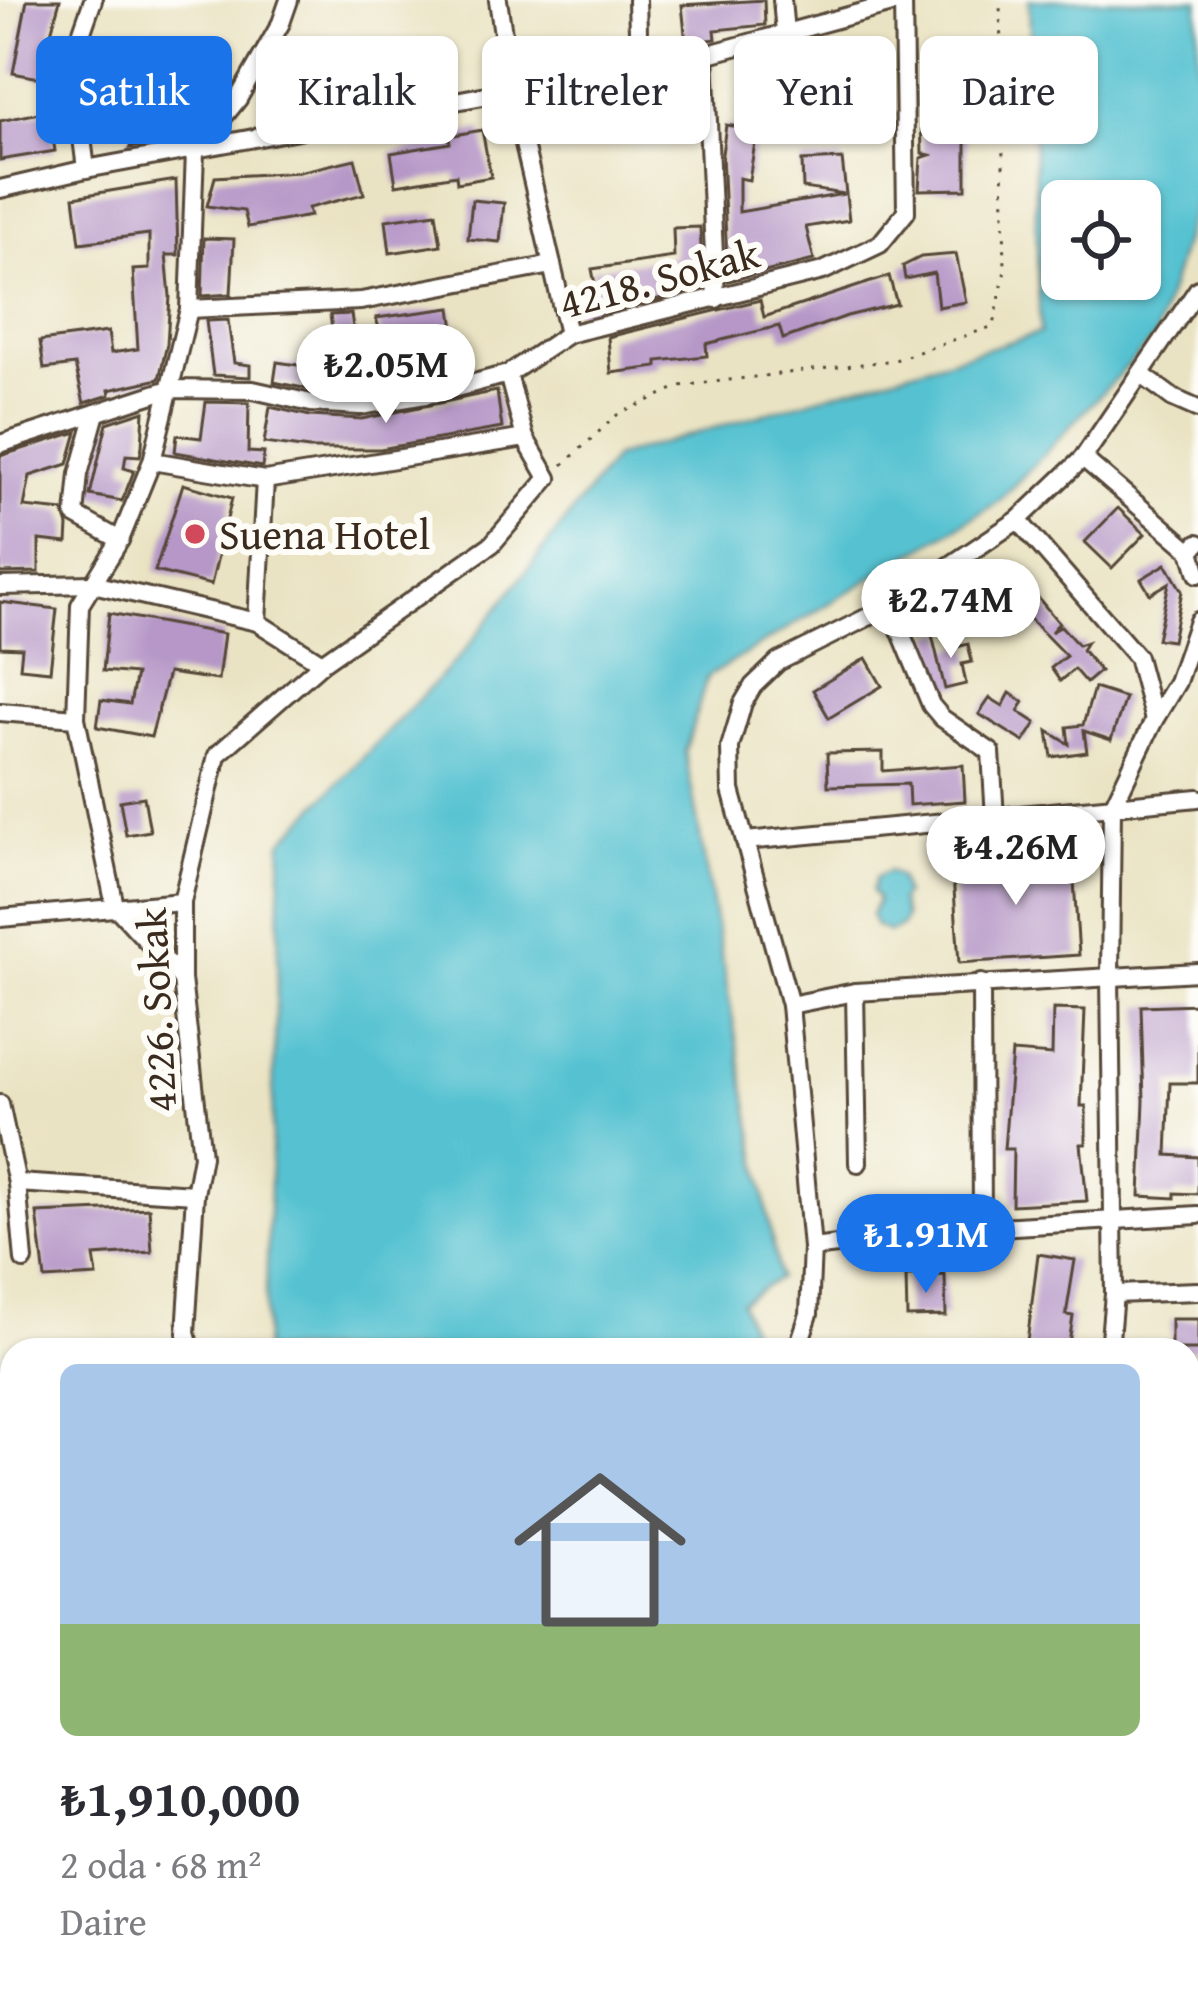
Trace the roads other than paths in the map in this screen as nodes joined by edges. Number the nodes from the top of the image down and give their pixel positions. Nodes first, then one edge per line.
1 (93, 0) edge
2 (289, 0) edge
3 (498, 0) edge
4 (637, 0) edge
5 (782, 0) edge
6 (903, 0) edge
7 (785, 33) junction
8 (504, 36) edge
9 (638, 36) edge
10 (710, 53) edge
11 (482, 94) edge
12 (525, 144) edge
13 (708, 144) edge
14 (194, 152) junction
15 (86, 169) junction
16 (0, 189) edge
17 (552, 266) junction
18 (1198, 290) edge
19 (716, 298) junction
20 (189, 309) junction
21 (568, 334) junction
22 (508, 374) junction
23 (1142, 374) junction
24 (169, 389) junction
25 (1198, 409) edge
26 (96, 413) junction
27 (525, 438) junction
28 (0, 444) edge
29 (1083, 458) junction
30 (152, 461) junction
31 (265, 480) junction
32 (1018, 520) junction
33 (121, 540) junction
34 (1194, 547) edge
35 (1198, 574) edge
36 (93, 584) junction
37 (0, 586) edge
38 (890, 606) junction
39 (1198, 621) edge
40 (257, 622) junction
41 (322, 663) junction
42 (0, 712) edge
43 (76, 718) junction
44 (1154, 720) junction
45 (1198, 798) edge
46 (1112, 808) junction
47 (994, 818) junction
48 (745, 841) junction
49 (182, 902) junction
50 (115, 906) junction
51 (0, 918) edge
52 (1198, 972) edge
53 (1109, 976) junction
54 (182, 979) junction
55 (981, 982) junction
56 (855, 992) junction
57 (790, 1005) junction
58 (0, 1103) edge
59 (858, 1163) dead end
60 (17, 1183) junction
61 (195, 1194) junction
62 (1198, 1215) edge
63 (1113, 1220) junction
64 (982, 1228) junction
65 (812, 1248) junction
66 (24, 1260) dead end
67 (1198, 1291) edge
68 (1114, 1294) junction
69 (187, 1338) edge
70 (801, 1338) edge
71 (1110, 1338) edge

1 - 15 street
2 - 14 street
3 - 8 street
4 - 9 street
5 - 7 street
6 - 7 street
6 - 19 street, 4218. Sokak
7 - 10 street
11 - 14 street
12 - 17 street
13 - 19 street
14 - 15 street
14 - 20 street
15 - 16 street
17 - 20 street
17 - 21 street
18 - 23 street
19 - 21 street, 4218. Sokak
20 - 24 street
21 - 22 street, 4218. Sokak
22 - 24 street, 4218. Sokak
22 - 27 street
23 - 25 street
23 - 29 street
24 - 26 street, 4218. Sokak
24 - 30 street
26 - 28 street, 4218. Sokak
26 - 33 street
27 - 31 street
27 - 41 street, 4226. Sokak
29 - 32 street
29 - 34 street
30 - 31 street
30 - 33 street
31 - 40 street
32 - 38 street
32 - 44 street
33 - 36 street
34 - 35 street
36 - 37 street
36 - 40 street
36 - 43 street
38 - 47 street
38 - 48 street
39 - 44 street
40 - 41 street
41 - 49 street, 4226. Sokak
42 - 43 street
43 - 50 street
44 - 46 street
45 - 46 street
46 - 47 street
46 - 53 street
47 - 48 street
48 - 57 street
49 - 50 street
49 - 54 street, 4226. Sokak
50 - 51 street
50 - 54 street
52 - 53 street
53 - 55 street
53 - 63 street
54 - 61 street, 4226. Sokak
55 - 56 street
55 - 64 street
56 - 57 street
56 - 59 street
57 - 65 street
58 - 60 street
60 - 61 street
60 - 66 street
61 - 69 street, 4226. Sokak
62 - 63 street
63 - 64 street
63 - 68 street
64 - 65 street
65 - 70 street
67 - 68 street
68 - 71 street

